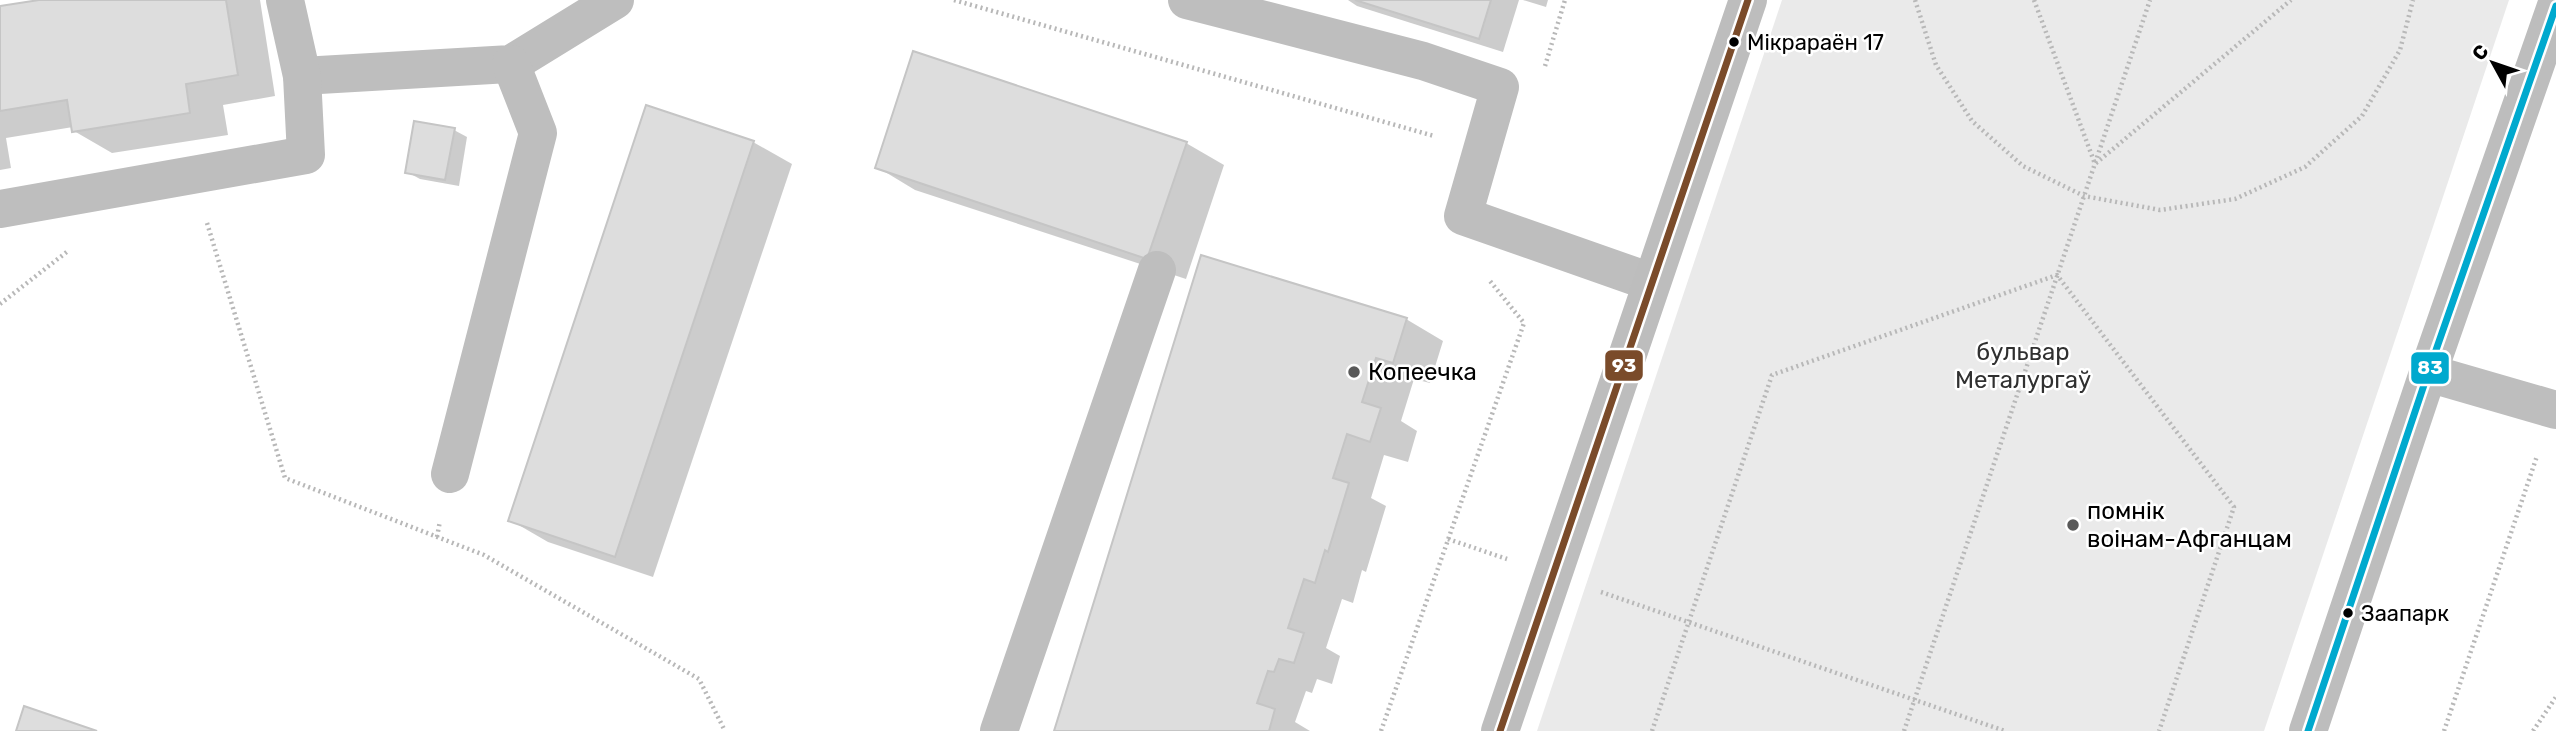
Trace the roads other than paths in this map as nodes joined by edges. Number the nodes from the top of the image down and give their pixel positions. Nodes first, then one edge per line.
1 (285, 0) edge
2 (615, 0) edge
3 (1187, 0) edge
4 (1748, 0) edge
5 (2556, 6) edge
6 (511, 64) junction
7 (302, 76) junction
8 (0, 209) edge
9 (1157, 270) dead end
10 (1651, 282) junction
11 (2428, 373) junction
12 (2554, 410) edge
13 (450, 474) dead end
14 (999, 731) edge
15 (1500, 731) edge
16 (2308, 731) edge

1 - 7 lane
2 - 6 lane
3 - 10 lane
4 - 10 main road
5 - 11 main road
6 - 7 lane
6 - 13 lane
7 - 8 lane
9 - 14 lane
10 - 15 main road
11 - 12 lane
11 - 16 main road

